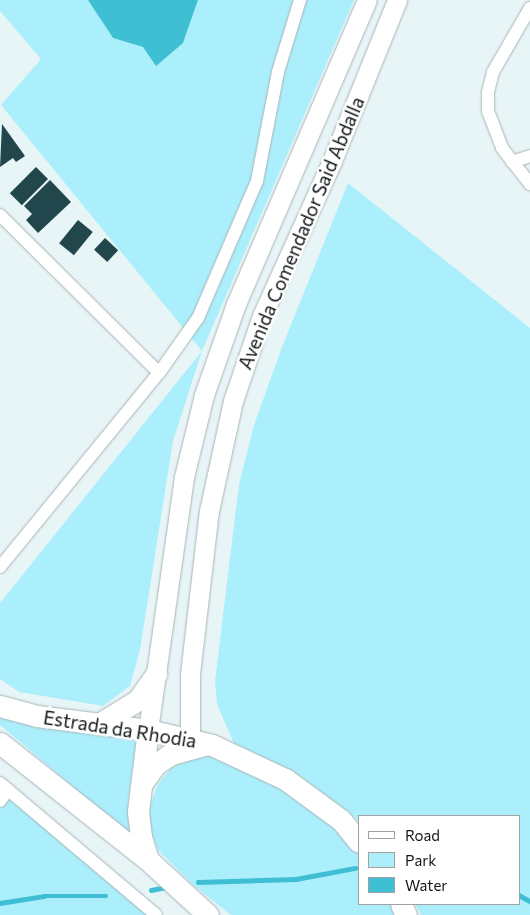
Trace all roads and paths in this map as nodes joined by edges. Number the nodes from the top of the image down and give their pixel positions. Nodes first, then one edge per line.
1 (300, 0) edge
2 (367, 0) edge
3 (397, 0) edge
4 (530, 8) edge
5 (530, 156) edge
6 (512, 162) junction
7 (530, 184) edge
8 (0, 215) edge
9 (159, 373) junction
10 (204, 395) junction
11 (232, 400) junction
12 (0, 567) edge
13 (156, 674) junction
14 (0, 706) edge
15 (98, 724) junction
16 (148, 730) junction
17 (190, 738) junction
18 (0, 742) edge
19 (212, 744) junction
20 (140, 784) junction
21 (4, 787) edge
22 (0, 801) edge
23 (358, 841) edge
24 (148, 860) junction
25 (181, 892) junction
26 (156, 915) edge
27 (194, 915) edge
28 (208, 915) edge

1 - 9 street
2 - 10 street, Avenida Comendador Said Abdalla
3 - 11 street, Avenida Comendador Said Abdalla
4 - 6 street
5 - 6 street
6 - 7 street
8 - 9 street
9 - 12 street
10 - 11 street
10 - 13 street, Avenida Comendador Said Abdalla
11 - 17 street, Avenida Comendador Said Abdalla
13 - 15 main road
13 - 16 street, Avenida Comendador Said Abdalla
14 - 15 main road, Estrada da Rhodia
15 - 16 main road, Estrada da Rhodia
16 - 17 main road, Estrada da Rhodia
16 - 20 main road
17 - 19 main road, Estrada da Rhodia
18 - 24 main road
19 - 20 main road
19 - 23 main road, Estrada da Rhodia
20 - 24 main road
21 - 22 street
21 - 26 street
24 - 25 main road
25 - 27 main road
25 - 28 main road

